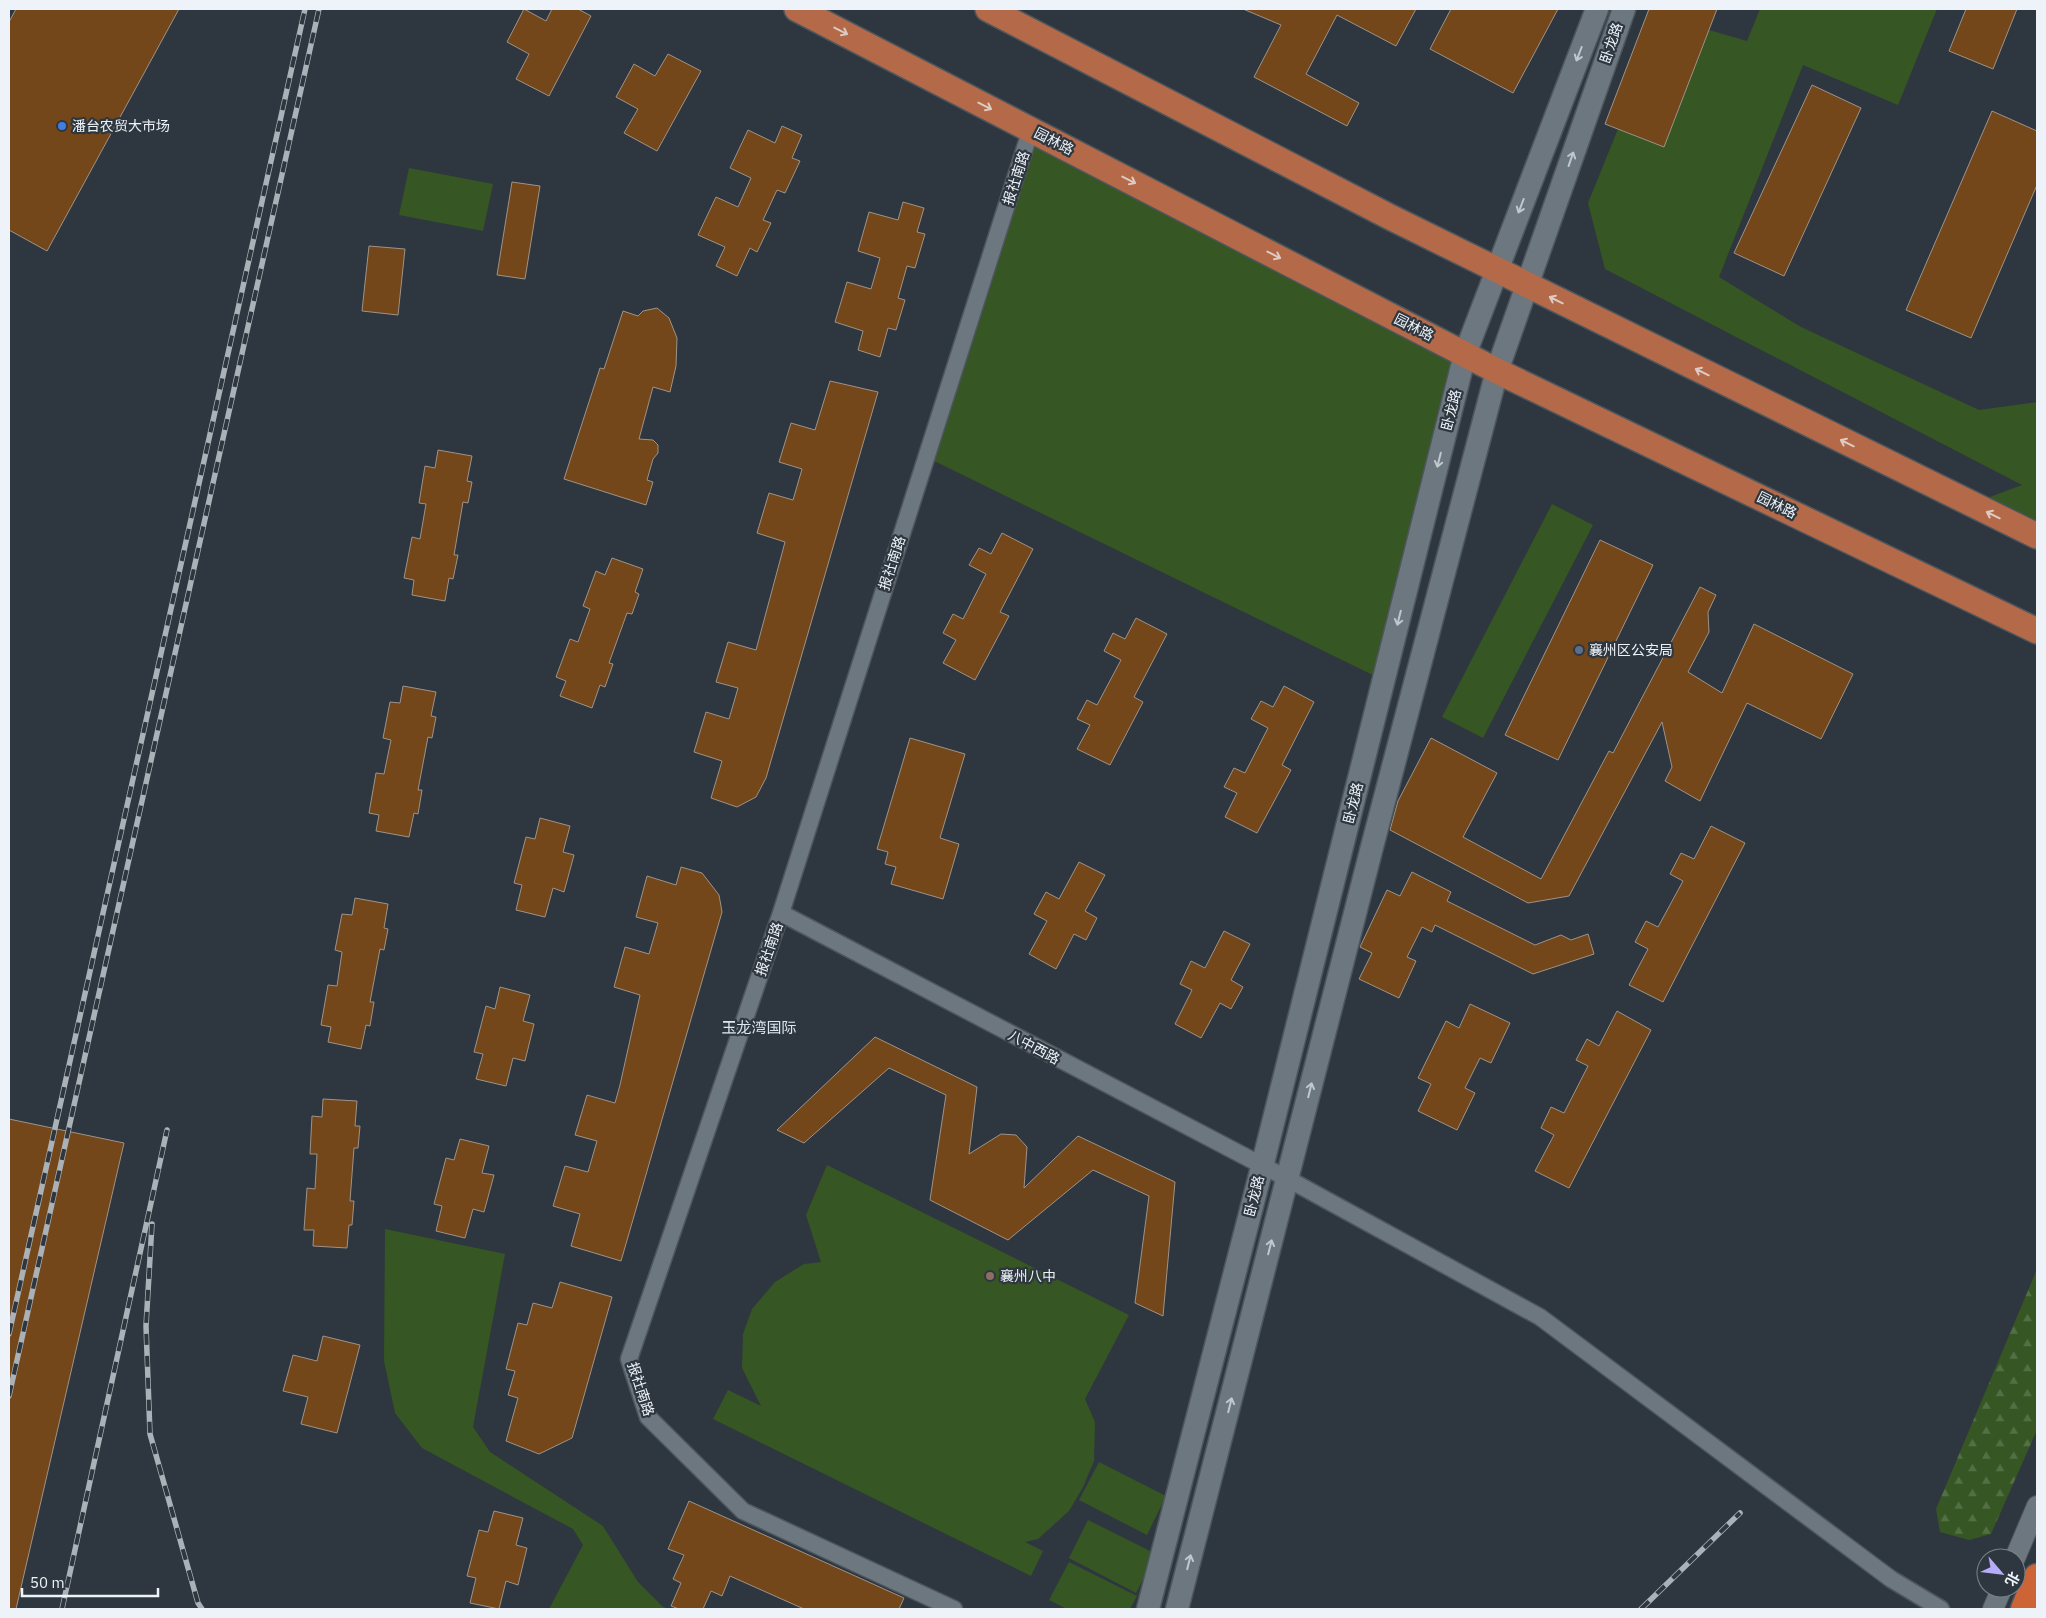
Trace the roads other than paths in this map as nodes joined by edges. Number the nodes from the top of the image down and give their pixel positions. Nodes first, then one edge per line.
1 (797, 9) edge
2 (988, 9) edge
3 (1597, 9) edge
4 (1624, 9) edge
5 (1031, 129) junction
6 (1497, 270) junction
7 (1526, 285) junction
8 (1465, 354) junction
9 (1498, 371) junction
10 (2037, 536) edge
11 (2037, 631) edge
12 (781, 913) junction
13 (1262, 1166) junction
14 (1288, 1179) junction
15 (2037, 1506) edge
16 (2019, 1548) edge
17 (2037, 1577) edge
18 (954, 1609) edge
19 (1148, 1609) edge
20 (1177, 1609) edge
21 (1941, 1609) edge
22 (2024, 1609) edge

1 -> 5 main road, 园林路
2 - 6 main road
3 -> 6 main road, 卧龙路
7 -> 4 main road, 卧龙路
5 -> 8 main road, 园林路
5 - 12 street, 报社南路
6 - 7 main road
6 - 8 main road, 卧龙路
7 - 9 main road, 卧龙路
10 -> 7 main road
8 - 9 main road, 园林路
8 -> 13 main road, 卧龙路
9 - 11 main road, 园林路
14 -> 9 main road, 卧龙路
12 - 13 street, 八中西路
12 - 18 street, 报社南路
13 - 14 street, 八中西路
13 - 19 main road, 卧龙路
20 -> 14 main road, 卧龙路
14 - 21 street, 八中西路
15 - 16 street
17 - 22 highway

